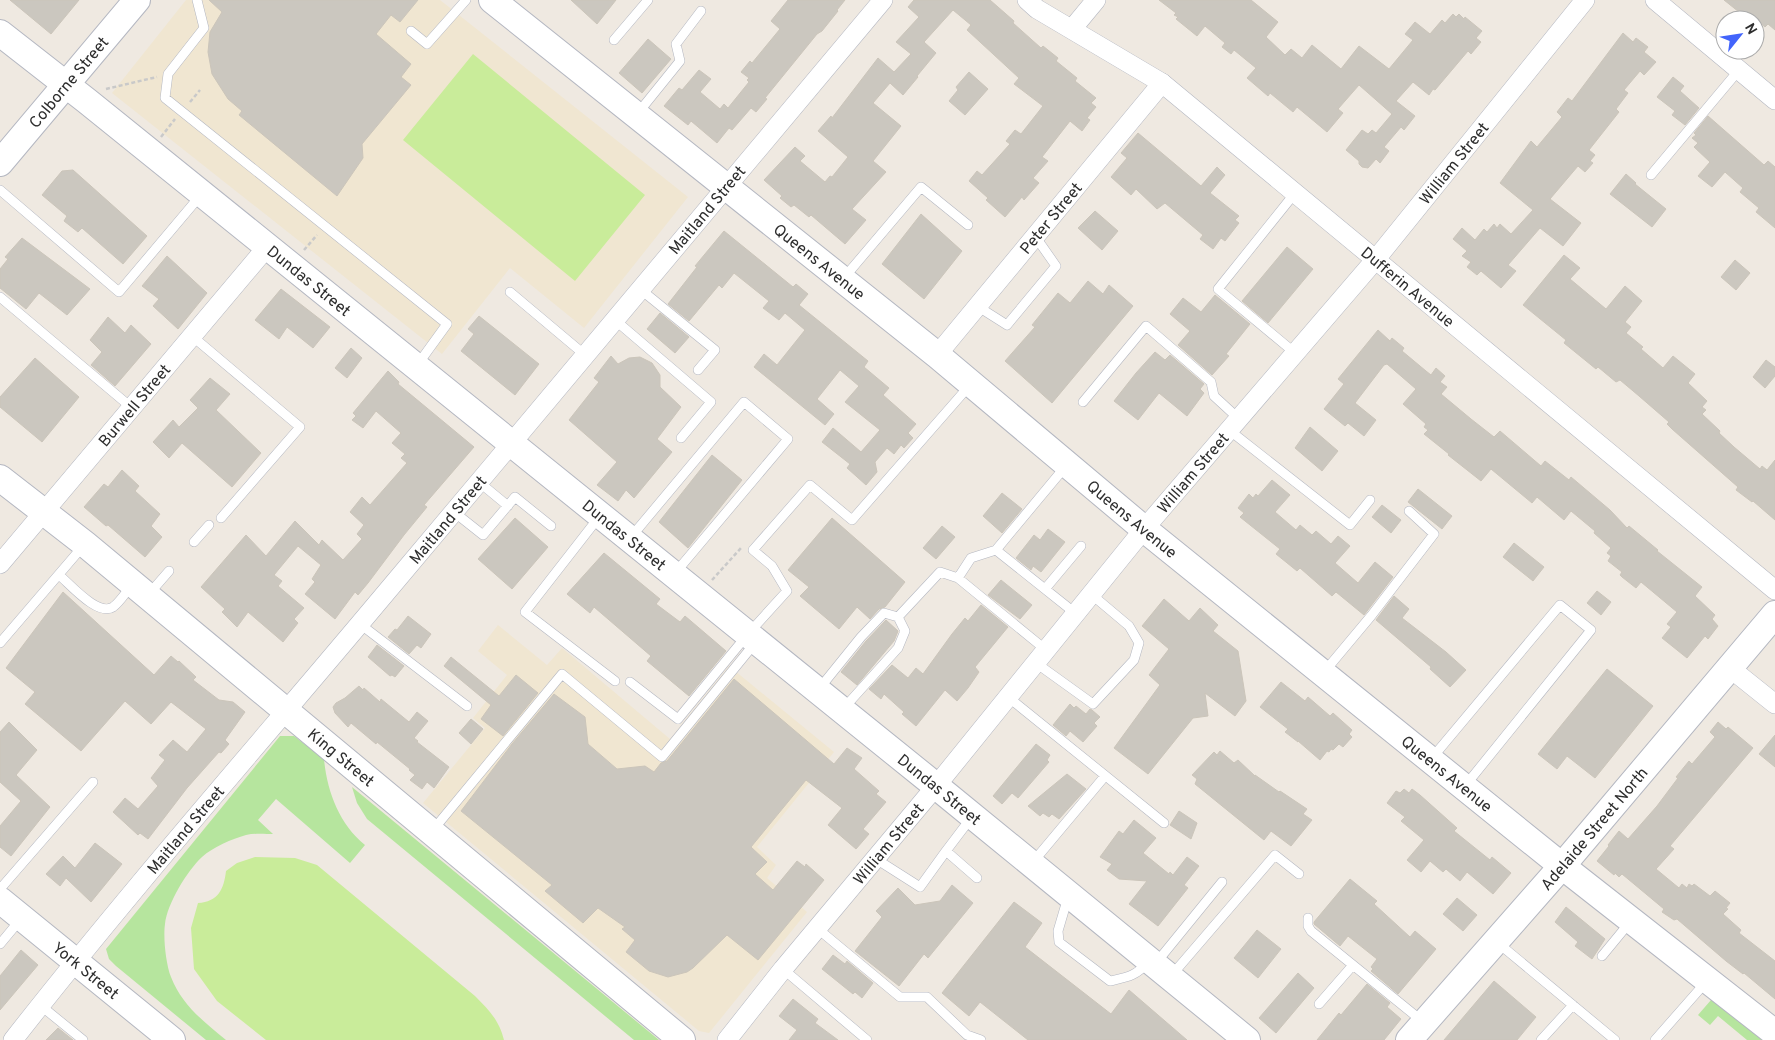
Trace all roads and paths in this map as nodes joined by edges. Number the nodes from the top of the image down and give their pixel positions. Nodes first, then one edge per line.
1 (197, 0) edge
2 (466, 0) edge
3 (492, 0) edge
4 (648, 0) edge
5 (883, 0) edge
6 (1027, 0) edge
7 (1096, 0) edge
8 (1585, 0) edge
9 (1655, 0) edge
10 (135, 1) edge
11 (701, 11) dead end
12 (1072, 29) junction
13 (411, 31) dead end
14 (0, 33) edge
15 (614, 40) dead end
16 (1739, 70) junction
17 (168, 74) junction
18 (1162, 83) junction
19 (67, 85) junction
20 (121, 86) dead end
21 (1775, 100) edge
22 (636, 115) junction
23 (0, 163) edge
24 (1651, 176) dead end
25 (725, 186) junction
26 (0, 190) edge
27 (1295, 193) junction
28 (202, 194) junction
29 (968, 225) dead end
30 (324, 226) junction
31 (1035, 236) junction
32 (268, 247) junction
33 (1376, 259) junction
34 (291, 266) junction
35 (843, 280) junction
36 (640, 289) junction
37 (510, 292) dead end
38 (0, 297) edge
39 (977, 306) junction
40 (614, 320) junction
41 (192, 336) junction
42 (1295, 354) junction
43 (937, 355) junction
44 (585, 356) junction
45 (416, 366) junction
46 (698, 370) dead end
47 (972, 383) junction
48 (1083, 402) dead end
49 (132, 408) junction
50 (1234, 424) junction
51 (681, 438) dead end
52 (512, 443) junction
53 (1067, 465) junction
54 (0, 478) edge
55 (479, 482) junction
56 (1370, 500) dead end
57 (508, 506) junction
58 (1408, 511) dead end
59 (454, 512) junction
60 (43, 513) junction
61 (601, 515) junction
62 (221, 518) dead end
63 (209, 525) dead end
64 (551, 526) dead end
65 (1144, 529) junction
66 (630, 539) junction
67 (194, 542) dead end
68 (85, 544) junction
69 (1081, 546) dead end
70 (753, 550) junction
71 (996, 550) junction
72 (0, 564) edge
73 (169, 571) dead end
74 (674, 574) junction
75 (59, 575) junction
76 (958, 578) junction
77 (1045, 589) junction
78 (140, 590) junction
79 (1775, 590) edge
80 (1091, 594) junction
81 (700, 595) junction
82 (1076, 614) junction
83 (1775, 614) edge
84 (898, 617) junction
85 (360, 624) junction
86 (753, 637) junction
87 (0, 643) edge
88 (1041, 656) junction
89 (1730, 668) junction
90 (1323, 673) junction
91 (615, 681) dead end
92 (630, 682) dead end
93 (818, 691) junction
94 (1008, 697) junction
95 (1775, 704) edge
96 (467, 706) dead end
97 (842, 710) junction
98 (287, 711) junction
99 (1430, 760) junction
100 (1105, 776) junction
101 (93, 782) dead end
102 (936, 786) junction
103 (1464, 787) junction
104 (972, 815) junction
105 (1164, 823) dead end
106 (431, 832) junction
107 (946, 851) junction
108 (876, 859) junction
109 (1032, 864) junction
110 (1562, 866) junction
111 (1299, 874) dead end
112 (977, 878) dead end
113 (1222, 882) dead end
114 (0, 889) edge
115 (1069, 894) junction
116 (0, 900) edge
117 (22, 918) junction
118 (1308, 918) dead end
119 (1632, 920) junction
120 (818, 929) junction
121 (1496, 941) junction
122 (0, 944) edge
123 (1602, 956) dead end
124 (75, 961) junction
125 (1353, 965) junction
126 (1159, 967) junction
127 (783, 969) junction
128 (1708, 980) junction
129 (40, 1004) junction
130 (1319, 1004) dead end
131 (1573, 1005) junction
132 (1417, 1031) edge
133 (1775, 1033) edge
134 (164, 1038) edge
135 (13, 1040) edge
136 (83, 1040) edge
137 (682, 1040) edge
138 (727, 1040) edge
139 (867, 1040) edge
140 (981, 1040) edge
141 (1247, 1040) edge
142 (1541, 1040) edge
143 (1615, 1040) edge
144 (1655, 1040) edge

1 - 17 lane
2 - 13 lane
3 - 22 main road, Queens Avenue
4 - 15 lane
5 - 25 street, Maitland Street
6 - 12 street, Dufferin Avenue
7 - 12 street
8 - 33 street, William Street
9 - 16 street
10 - 19 main road, Colborne Street
11 - 22 lane
12 - 18 street, Dufferin Avenue
14 - 19 main road, Dundas Street
16 - 21 street
16 - 24 lane
17 - 20 path
17 - 30 lane
18 - 27 street, Dufferin Avenue
18 - 31 street, Peter Street
19 - 23 main road, Colborne Street
19 - 28 main road, Dundas Street
22 - 25 main road, Queens Avenue
25 - 35 main road, Queens Avenue
25 - 36 street, Maitland Street
26 - 28 lane
27 - 33 street, Dufferin Avenue
27 - 42 lane
28 - 32 main road, Dundas Street
29 - 35 lane
30 - 34 path
30 - 45 lane
31 - 39 street, Peter Street
31 - 39 lane
32 - 34 main road, Dundas Street
32 - 41 street, Burwell Street
33 - 42 street, William Street
33 - 79 street, Dufferin Avenue
34 - 45 main road, Dundas Street
35 - 43 main road, Queens Avenue
36 - 40 street, Maitland Street
36 - 46 lane
37 - 44 lane
38 - 49 lane
39 - 43 street, Peter Street
40 - 44 street, Maitland Street
40 - 51 lane
41 - 49 street, Burwell Street
41 - 62 lane
42 - 50 street, William Street
43 - 47 main road, Queens Avenue
44 - 52 street, Maitland Street
45 - 52 main road, Dundas Street
47 - 53 main road, Queens Avenue
47 - 70 lane
48 - 50 lane
49 - 60 street, Burwell Street
50 - 56 lane
50 - 65 street, William Street
52 - 55 street, Maitland Street
52 - 61 main road, Dundas Street
53 - 65 main road, Queens Avenue
53 - 71 lane
54 - 60 main road, King Street
55 - 57 lane
55 - 59 street, Maitland Street
57 - 59 lane
57 - 64 lane
58 - 90 lane
59 - 85 street, Maitland Street
60 - 68 main road, King Street
60 - 72 street, Burwell Street
61 - 66 main road, Dundas Street
61 - 91 lane
63 - 67 lane
65 - 80 street, William Street
65 - 90 main road, Queens Avenue
66 - 74 main road, Dundas Street
66 - 74 lane
68 - 75 lane
68 - 78 main road, King Street
69 - 77 lane
70 - 81 path
70 - 86 lane
71 - 76 lane
71 - 77 lane
73 - 78 lane
74 - 81 main road, Dundas Street
75 - 78 lane
75 - 87 lane
76 - 84 lane
76 - 88 lane
77 - 82 lane
78 - 98 main road, King Street
80 - 82 street, William Street
80 - 88 lane
81 - 86 main road, Dundas Street
82 - 88 street, William Street
83 - 89 main road, Adelaide Street North
84 - 93 lane
84 - 97 lane
85 - 96 lane
85 - 98 street, Maitland Street
86 - 92 lane
86 - 93 main road, Dundas Street
86 - 106 lane
88 - 94 street, William Street
89 - 95 street
89 - 110 main road, Adelaide Street North
90 - 99 main road, Queens Avenue
93 - 97 main road, Dundas Street
94 - 100 lane
94 - 102 street, William Street
97 - 102 main road, Dundas Street
98 - 106 main road, King Street
98 - 124 street, Maitland Street
99 - 103 main road, Queens Avenue
99 - 103 lane
100 - 105 lane
100 - 109 lane
101 - 114 lane
102 - 104 main road, Dundas Street
102 - 108 street, William Street
103 - 110 main road, Queens Avenue
104 - 107 lane
104 - 109 main road, Dundas Street
106 - 137 main road, King Street
107 - 108 lane
107 - 112 lane
108 - 120 street, William Street
109 - 115 main road, Dundas Street
110 - 119 main road, Queens Avenue
110 - 121 main road, Adelaide Street North
111 - 126 lane
113 - 126 lane
115 - 126 main road, Dundas Street
115 - 126 lane
116 - 117 main road, York Street
117 - 122 lane
117 - 124 main road, York Street
118 - 125 lane
119 - 123 lane
119 - 128 main road, Queens Avenue
120 - 127 street, William Street
120 - 140 lane
121 - 131 lane
121 - 132 main road, Adelaide Street North
124 - 129 street, Maitland Street
124 - 134 main road, York Street
125 - 130 lane
125 - 132 lane
126 - 141 main road, Dundas Street
127 - 138 street, William Street
127 - 139 lane
128 - 133 main road, Queens Avenue
128 - 144 lane
129 - 135 street, Maitland Street
129 - 136 lane
131 - 142 lane
131 - 143 lane

